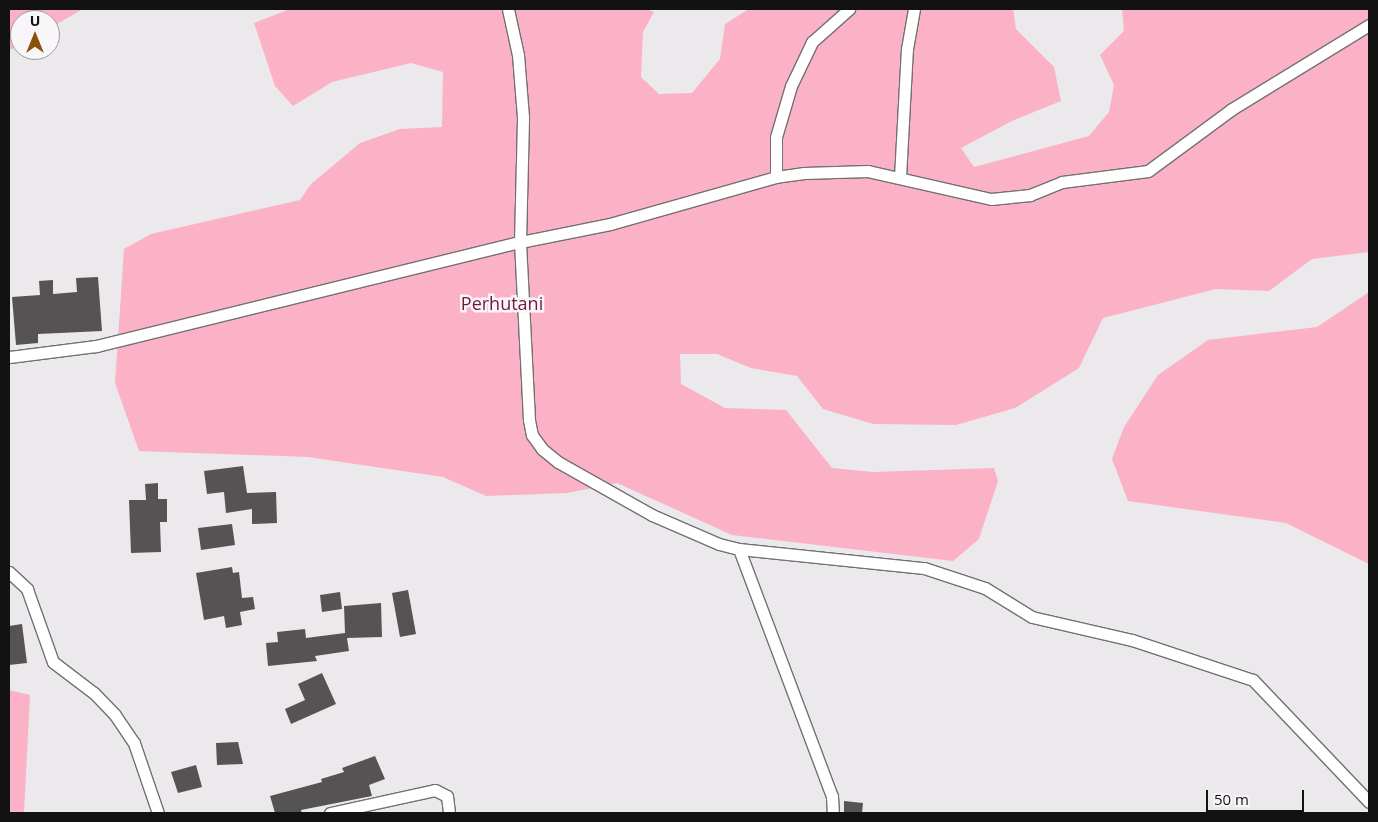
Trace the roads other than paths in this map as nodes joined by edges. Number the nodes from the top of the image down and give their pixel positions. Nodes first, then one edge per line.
1 (508, 9) edge
2 (849, 9) edge
3 (914, 9) edge
4 (1369, 25) edge
5 (776, 177) junction
6 (900, 178) junction
7 (520, 242) junction
8 (9, 357) edge
9 (739, 549) junction
10 (9, 572) edge
11 (1369, 802) edge
12 (158, 813) edge
13 (330, 813) edge
14 (450, 813) edge
15 (833, 813) edge

1 - 7 street
2 - 5 street
3 - 6 street
4 - 6 street
5 - 6 street
5 - 7 street
7 - 8 street
7 - 9 street
9 - 11 street
9 - 15 street
10 - 12 street
13 - 14 street

